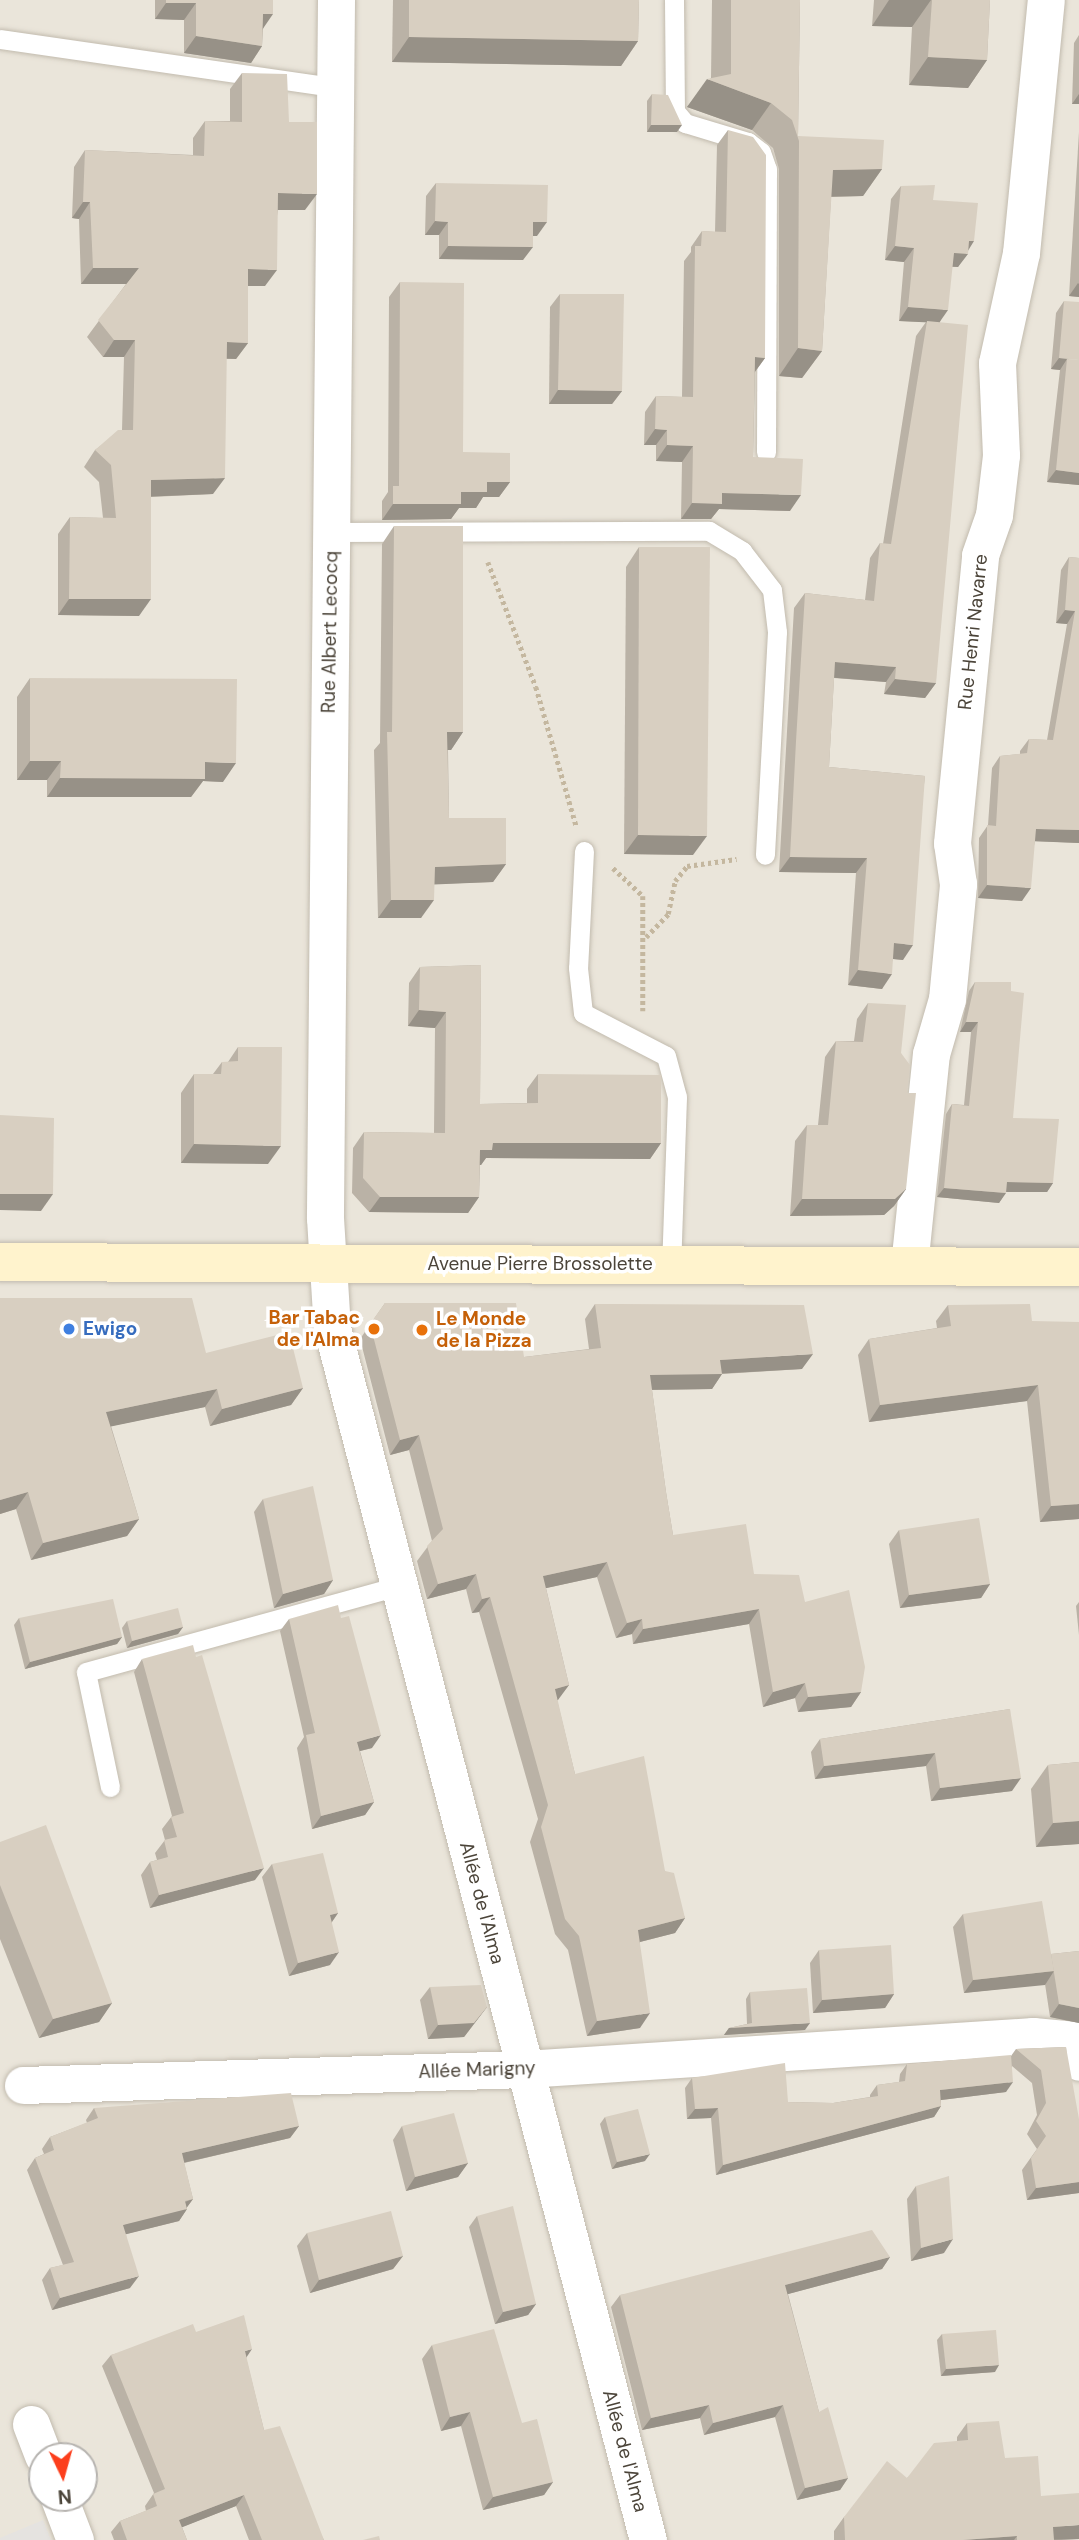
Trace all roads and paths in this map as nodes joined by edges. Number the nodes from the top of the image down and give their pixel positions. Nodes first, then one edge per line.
1 (336, 0) edge
2 (674, 0) edge
3 (1046, 0) edge
4 (0, 39) edge
5 (335, 87) junction
6 (765, 452) dead end
7 (331, 532) junction
8 (472, 534) junction
9 (584, 851) junction
10 (765, 855) joint
11 (645, 937) junction
12 (642, 1043) junction
13 (0, 1262) edge
14 (327, 1263) junction
15 (671, 1265) junction
16 (909, 1266) junction
17 (1079, 1266) edge
18 (399, 1586) junction
19 (110, 1787) dead end
20 (1079, 2062) edge
21 (525, 2069) junction
22 (23, 2085) dead end
23 (64, 2512) edge
24 (75, 2540) edge
25 (648, 2540) edge

1 - 5 street, Rue Albert Lecocq
2 - 6 lane
3 - 16 street, Rue Henri Navarre
4 - 5 lane
5 - 7 street, Rue Albert Lecocq
7 - 8 lane
7 - 14 street, Rue Albert Lecocq
8 - 9 path
8 - 10 lane
9 - 11 path
9 - 12 lane
10 - 11 path
11 - 12 path
12 - 15 lane
13 - 14 main road, Avenue Pierre Brossolette
14 - 15 main road, Avenue Pierre Brossolette
14 - 18 street, Allée de l'Alma
15 - 16 main road, Avenue Pierre Brossolette
16 - 17 main road, Avenue Pierre Brossolette
18 - 19 lane
18 - 21 street, Allée de l'Alma
20 - 21 street, Allée Marigny
21 - 22 street, Allée Marigny
21 - 25 street, Allée de l'Alma
23 - 24 street

